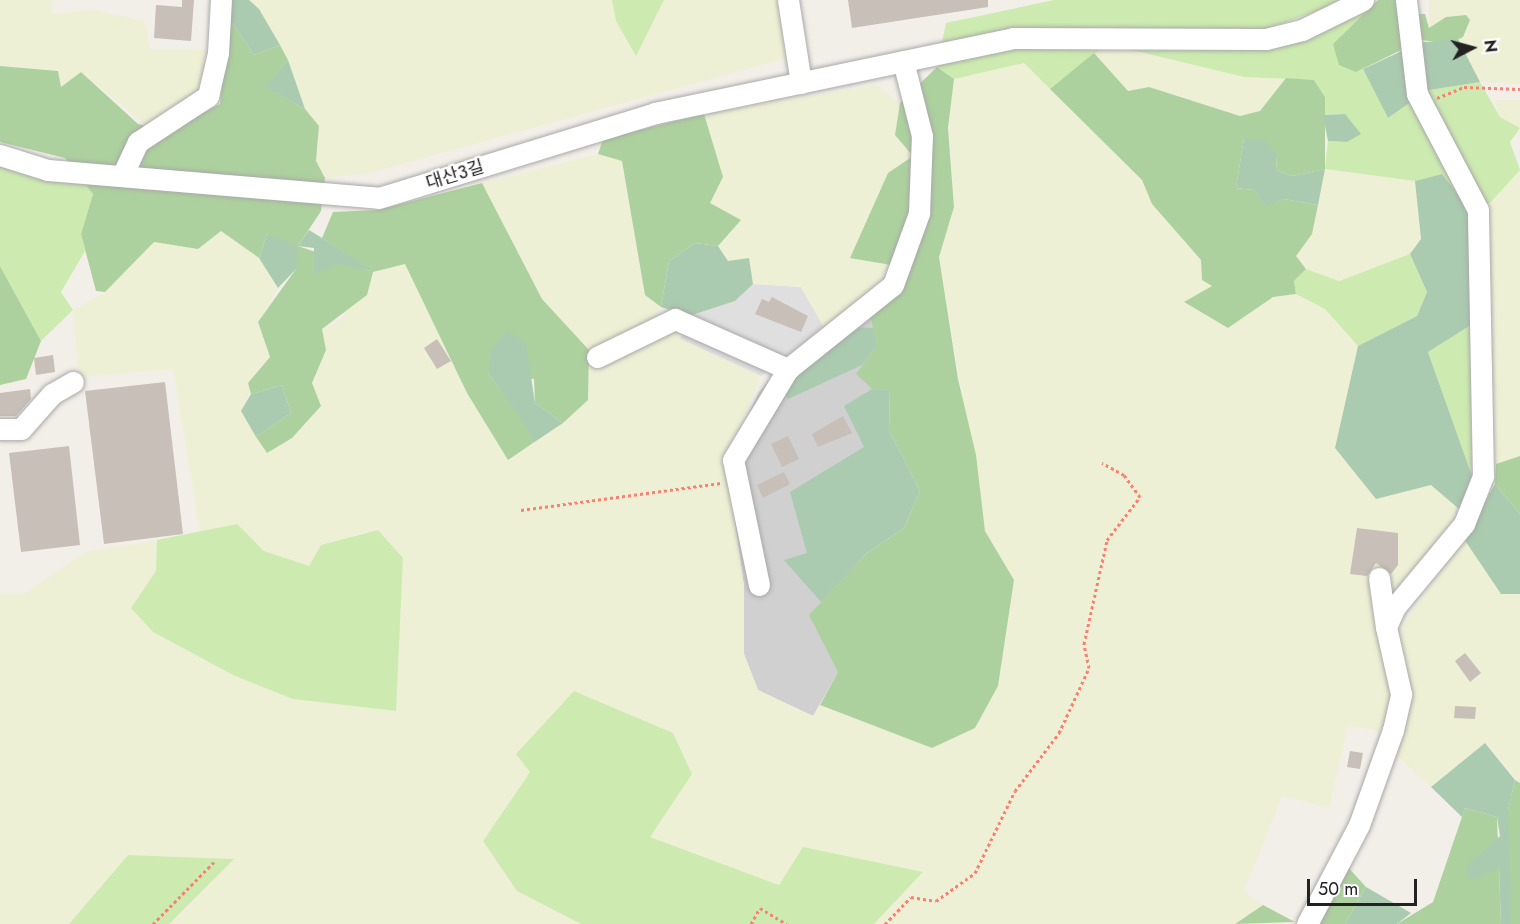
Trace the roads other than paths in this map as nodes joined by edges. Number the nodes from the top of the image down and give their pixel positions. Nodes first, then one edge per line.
1 (221, 0) edge
2 (788, 0) edge
3 (1363, 0) edge
4 (1406, 0) edge
5 (903, 61) junction
6 (801, 83) junction
7 (0, 155) edge
8 (122, 176) junction
9 (597, 357) dead end
10 (788, 369) junction
11 (73, 382) dead end
12 (0, 429) edge
13 (1379, 578) dead end
14 (759, 585) dead end
15 (1386, 627) junction
16 (1307, 924) edge

1 - 8 street
2 - 6 street
3 - 5 street, 대산3길
4 - 15 street
5 - 6 street, 대산3길
5 - 10 street
6 - 8 street, 대산3길
7 - 8 street, 대산3길
9 - 10 street
10 - 14 street
11 - 12 street
13 - 15 street
15 - 16 street

